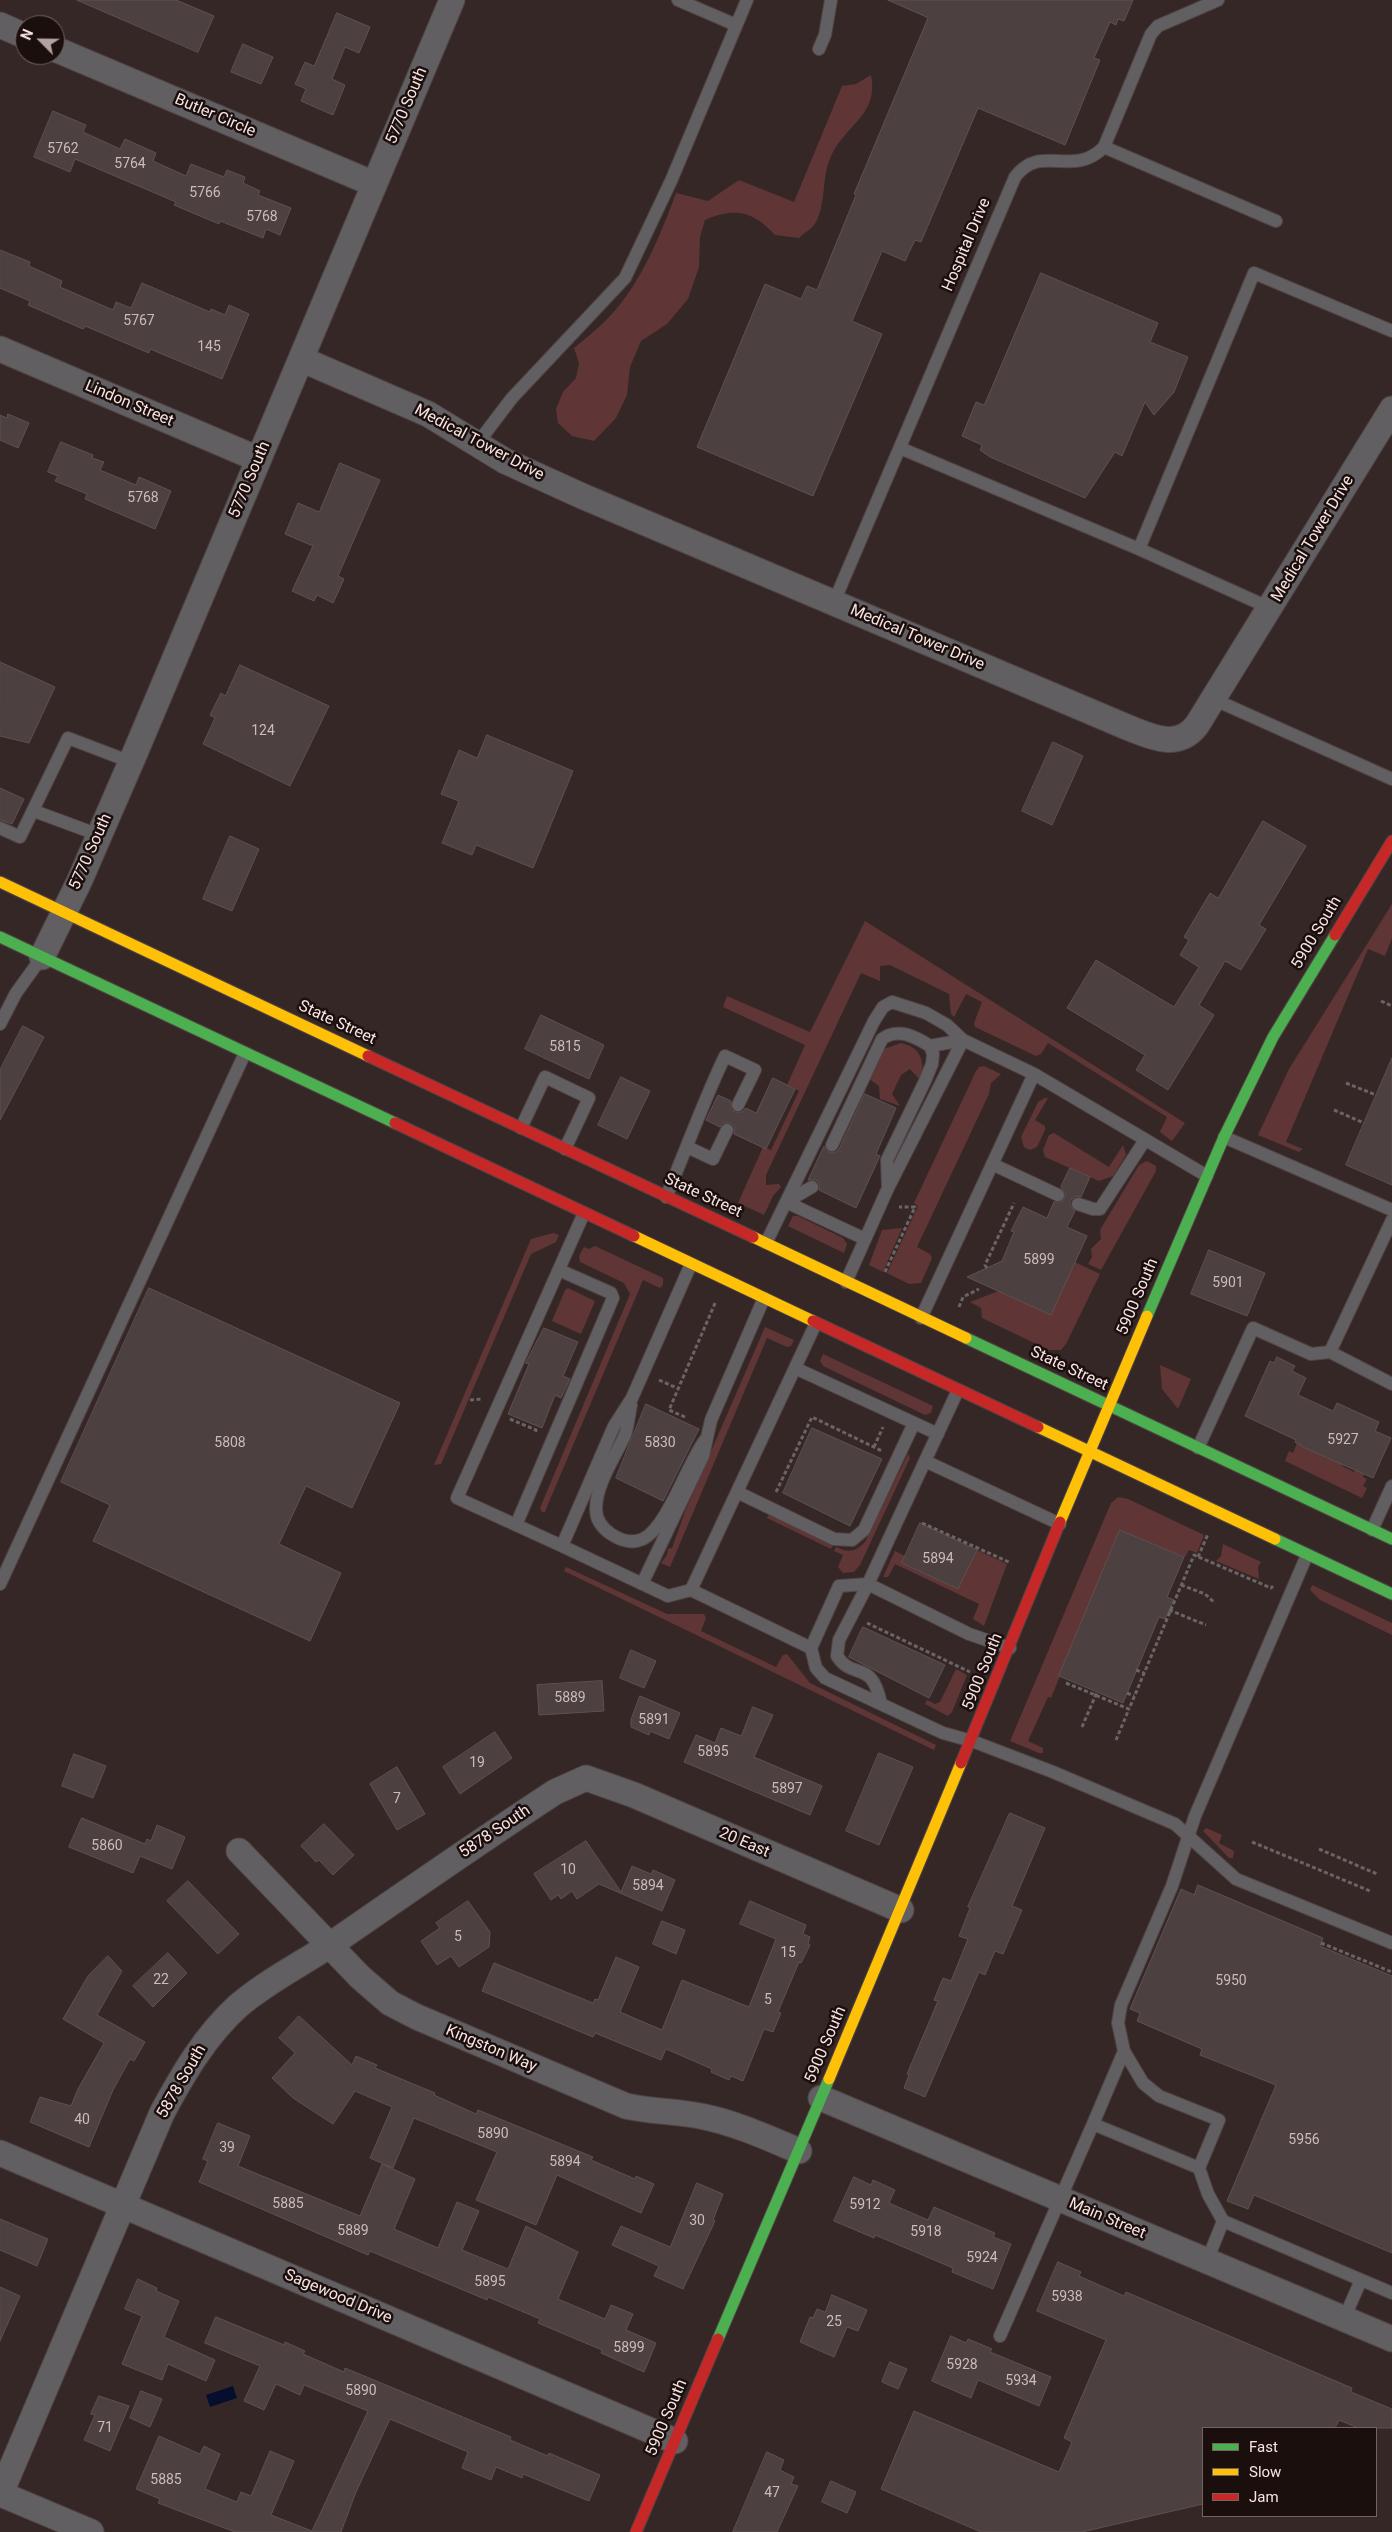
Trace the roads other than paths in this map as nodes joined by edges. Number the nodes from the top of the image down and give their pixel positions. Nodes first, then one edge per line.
1 (452, 0) edge
2 (678, 0) edge
3 (747, 0) edge
4 (831, 0) edge
5 (1218, 0) edge
6 (736, 25) junction
7 (0, 26) edge
8 (15, 32) edge
9 (819, 49) dead end
10 (65, 53) edge
11 (1104, 147) junction
12 (374, 184) junction
13 (1276, 221) dead end
14 (1392, 331) edge
15 (0, 349) edge
16 (301, 359) junction
17 (1392, 409) edge
18 (477, 444) junction
19 (900, 448) junction
20 (258, 459) junction
21 (1139, 549) junction
22 (834, 602) junction
23 (1270, 608) junction
24 (1213, 699) junction
25 (130, 762) junction
26 (1392, 779) edge
27 (34, 810) junction
28 (0, 828) edge
29 (99, 835) junction
30 (1392, 841) edge
31 (0, 882) edge
32 (64, 912) junction
33 (0, 937) edge
34 (42, 957) junction
35 (0, 1024) edge
36 (963, 1040) junction
37 (930, 1046) junction
38 (245, 1053) junction
39 (1034, 1074) junction
40 (738, 1105) dead end
41 (520, 1128) junction
42 (727, 1130) dead end
43 (1224, 1137) junction
44 (1145, 1140) junction
45 (832, 1145) dead end
46 (688, 1147) junction
47 (565, 1149) junction
48 (992, 1164) junction
49 (1207, 1176) junction
50 (812, 1187) dead end
51 (888, 1188) junction
52 (1058, 1195) dead end
53 (666, 1197) junction
54 (786, 1202) junction
55 (1078, 1204) dead end
56 (1392, 1210) edge
57 (584, 1213) junction
58 (1392, 1220) edge
59 (865, 1238) junction
60 (766, 1244) junction
61 (691, 1264) junction
62 (559, 1270) junction
63 (846, 1282) junction
64 (764, 1298) junction
65 (921, 1318) junction
66 (816, 1323) junction
67 (1330, 1352) junction
68 (795, 1368) junction
69 (1392, 1384) edge
70 (958, 1390) junction
71 (632, 1398) junction
72 (1109, 1406) junction
73 (914, 1423) junction
74 (938, 1434) junction
75 (707, 1436) junction
76 (1198, 1448) junction
77 (1089, 1452) junction
78 (925, 1461) junction
79 (1392, 1486) edge
80 (737, 1492) junction
81 (1060, 1524) junction
82 (516, 1525) junction
83 (1372, 1530) junction
84 (1392, 1540) edge
85 (562, 1546) junction
86 (1307, 1555) junction
87 (0, 1584) edge
88 (642, 1584) junction
89 (868, 1584) junction
90 (691, 1590) junction
91 (1392, 1594) edge
92 (810, 1648) junction
93 (1010, 1648) junction
94 (881, 1704) junction
95 (972, 1741) junction
96 (586, 1778) joint
97 (1189, 1838) junction
98 (239, 1851) dead end
99 (901, 1910) junction
100 (1392, 1943) edge
101 (330, 1944) junction
102 (1124, 2051) junction
103 (821, 2098) junction
104 (1093, 2124) junction
105 (799, 2151) junction
106 (0, 2153) edge
107 (1199, 2168) junction
108 (1060, 2199) junction
109 (122, 2205) junction
110 (1223, 2221) junction
111 (1207, 2261) junction
112 (1361, 2280) junction
113 (1392, 2293) edge
114 (1344, 2319) junction
115 (1000, 2336) dead end
116 (1392, 2340) edge
117 (675, 2441) junction
118 (0, 2494) edge
119 (90, 2532) edge
120 (636, 2532) edge

1 - 12 street, 5770 South
2 - 6 lane
3 - 6 lane
4 - 9 lane
5 - 11 lane
6 - 18 lane
7 - 8 street
10 - 12 street, Butler Circle
11 - 13 lane
11 - 19 lane, Hospital Drive
12 - 16 street, 5770 South
14 - 21 lane
15 - 20 street, Lindon Street
16 - 18 street, Medical Tower Drive
16 - 20 street, 5770 South
17 - 23 street, Medical Tower Drive
18 - 22 street, Medical Tower Drive
19 - 21 lane
19 - 22 lane, Hospital Drive
20 - 25 street, 5770 South
21 - 23 lane
22 - 24 street, Medical Tower Drive
23 - 24 street, Medical Tower Drive
24 - 26 lane
25 - 27 lane
25 - 29 street, 5770 South
27 - 28 lane
27 - 29 lane
29 - 32 street, 5770 South
30 - 43 main road, 5900 South
31 - 32 main road, State Street
32 - 34 street, 5770 South
32 - 41 main road, State Street
33 - 34 main road
34 - 35 lane
34 - 38 main road
36 - 37 lane
36 - 39 lane
36 - 51 lane
36 - 54 lane
37 - 45 lane
37 - 51 lane
38 - 57 main road
38 - 87 lane
39 - 44 lane
39 - 48 lane
40 - 46 lane
41 - 47 main road, State Street
41 - 47 lane
42 - 46 lane
43 - 49 main road, 5900 South
43 - 56 lane
44 - 49 lane
44 - 55 lane
46 - 53 lane
47 - 53 main road, State Street
48 - 52 lane
48 - 65 lane
49 - 72 main road, 5900 South
50 - 54 lane
51 - 59 lane
53 - 60 main road, State Street
54 - 59 lane
54 - 60 lane
57 - 61 main road
57 - 62 lane
58 - 67 lane
59 - 63 lane
60 - 63 main road, State Street
61 - 64 main road
61 - 71 lane
62 - 82 lane
62 - 82 lane
63 - 65 main road, State Street
64 - 66 main road
64 - 75 lane
65 - 72 main road, State Street
66 - 68 lane
66 - 70 main road
67 - 69 lane
67 - 76 lane
68 - 73 lane
68 - 80 lane
70 - 74 lane
70 - 77 main road
71 - 75 lane
71 - 85 lane
72 - 76 main road, State Street
72 - 77 main road, 5900 South
73 - 74 lane
73 - 80 lane
74 - 78 lane
75 - 88 lane
76 - 83 main road, State Street
77 - 81 main road, 5900 South
77 - 86 main road
78 - 81 lane
78 - 89 lane
79 - 83 lane
80 - 90 lane
81 - 93 main road, 5900 South
82 - 85 lane
83 - 84 main road, State Street
85 - 88 lane
86 - 91 main road
86 - 97 lane
88 - 90 lane
89 - 92 lane
89 - 93 lane
89 - 94 lane
90 - 92 lane
92 - 94 lane
93 - 95 main road, 5900 South
94 - 95 lane
95 - 97 lane
95 - 99 main road, 5900 South
96 - 99 street, 20 East
96 - 101 street, 5878 South
97 - 100 lane
97 - 102 lane
98 - 101 street, Kingston Way
99 - 103 main road, 5900 South
101 - 105 street, Kingston Way
101 - 109 street, 5878 South
102 - 104 lane
102 - 107 lane
103 - 105 main road, 5900 South
103 - 108 street, Main Street
104 - 107 lane
104 - 108 lane
105 - 117 main road, 5900 South
106 - 109 street, Sagewood Drive
107 - 110 lane
108 - 111 street, Main Street
108 - 115 lane
109 - 117 street, Sagewood Drive
109 - 118 street, 5878 South
110 - 111 lane
110 - 112 lane
111 - 114 street, Main Street
112 - 113 lane
112 - 114 lane
114 - 116 street, Main Street
117 - 120 main road, 5900 South
118 - 119 street

